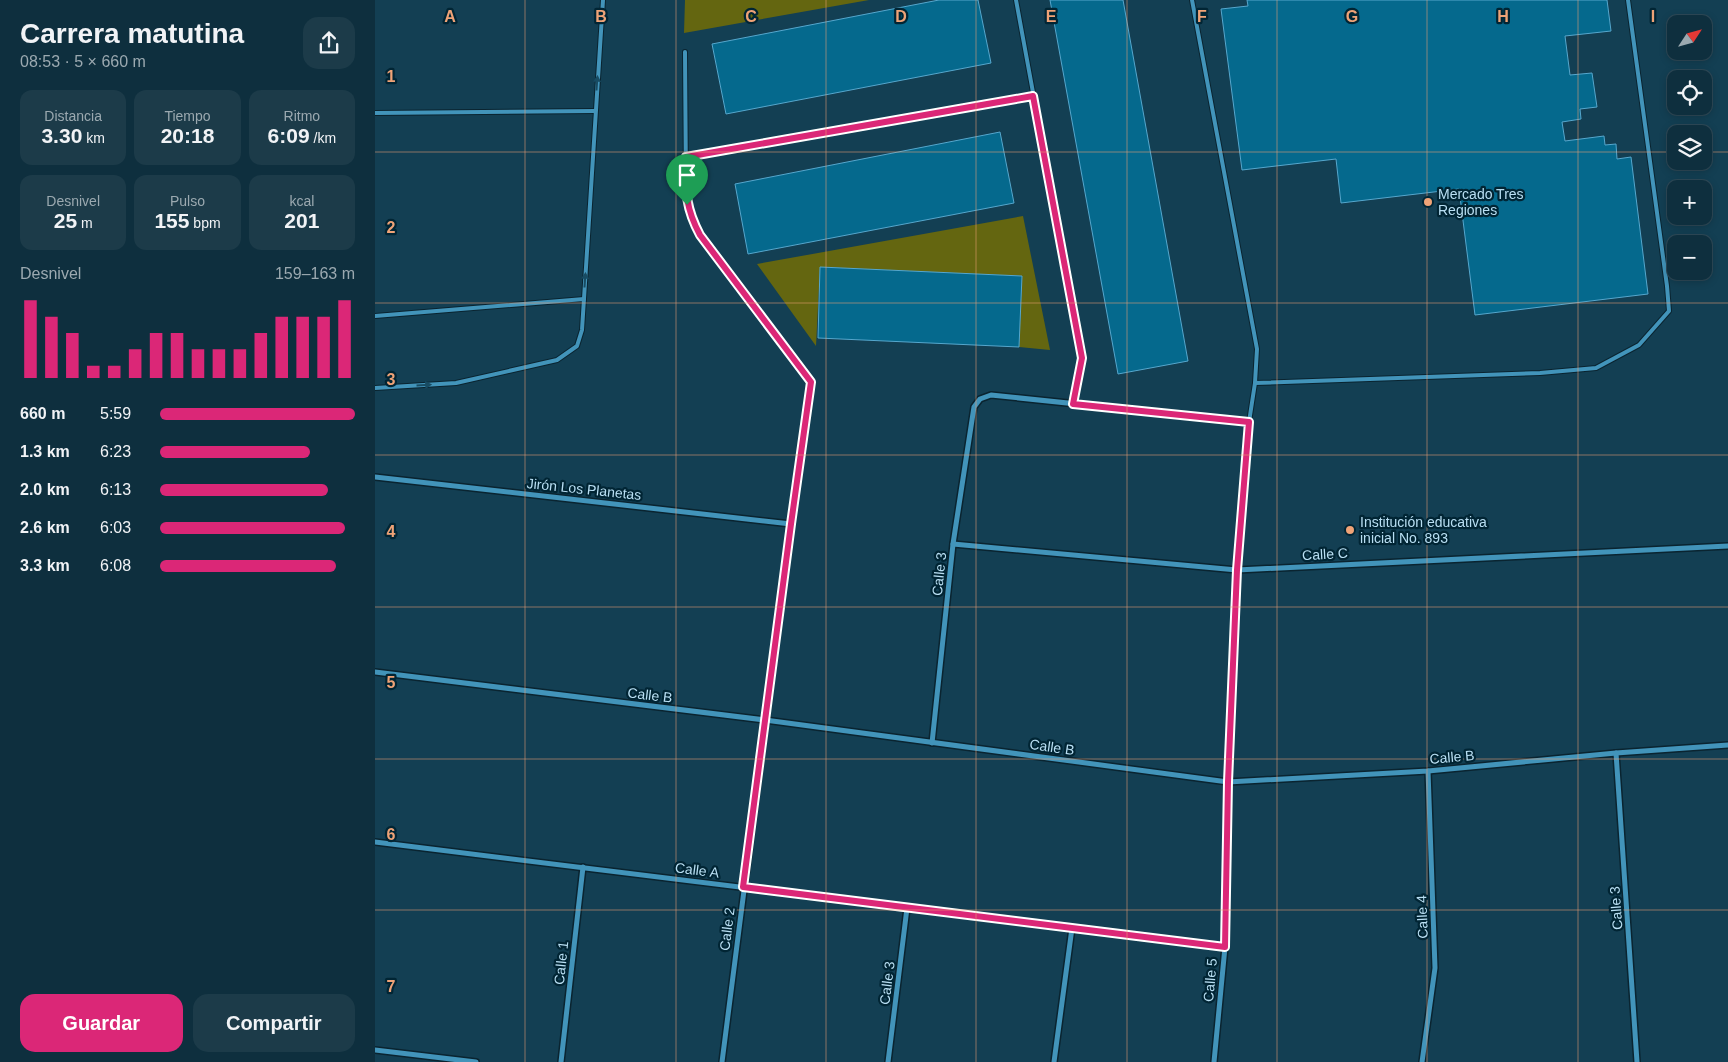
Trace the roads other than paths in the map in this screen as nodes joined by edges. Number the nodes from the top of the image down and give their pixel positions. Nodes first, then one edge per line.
1 (603, 0) edge
2 (1016, 0) edge
3 (1192, 0) edge
4 (1628, 0) edge
5 (685, 52) dead end
6 (1033, 96) junction
7 (595, 111) junction
8 (375, 113) edge
9 (686, 157) junction
10 (584, 299) junction
11 (375, 316) edge
12 (811, 382) joint
13 (1255, 383) junction
14 (375, 388) edge
15 (1073, 404) junction
16 (1249, 422) junction
17 (375, 477) edge
18 (791, 524) junction
19 (953, 544) junction
20 (1728, 546) edge
21 (1237, 570) junction
22 (375, 672) edge
23 (765, 720) junction
24 (932, 743) junction
25 (1728, 745) edge
26 (1617, 753) junction
27 (1428, 771) junction
28 (1228, 782) junction
29 (375, 842) edge
30 (583, 867) junction
31 (743, 887) junction
32 (907, 908) junction
33 (1072, 928) junction
34 (1225, 947) junction
35 (375, 1050) edge
36 (476, 1062) edge
37 (561, 1062) edge
38 (721, 1062) edge
39 (888, 1062) edge
40 (1054, 1062) edge
41 (1214, 1062) edge
42 (1422, 1062) edge
43 (1637, 1062) edge

7 -> 1 lane
2 - 6 lane
3 - 13 lane
4 - 13 lane
5 - 9 lane
6 - 9 lane
6 - 15 lane
7 - 8 lane
10 -> 7 lane
9 - 12 lane
10 - 11 lane
14 -> 10 lane
12 - 18 street, Calle 2
13 - 16 lane
15 - 16 street
15 - 19 street, Calle 3
16 - 21 street, Calle 5
17 - 18 street, Jirón Los Planetas
18 - 23 street, Calle 2
19 - 21 street, Calle C
19 - 24 street, Calle 3
20 - 21 street, Calle C
21 - 28 street, Calle 5
22 - 23 street, Calle B
23 - 24 street, Calle B
23 - 31 street, Calle 2
24 - 28 street, Calle B
25 - 26 street, Calle B
26 - 27 street, Calle B
26 - 43 street, Calle 3
27 - 28 street, Calle B
27 - 42 street, Calle 4
28 - 34 street, Calle 5
29 - 30 street, Calle A
30 - 31 street, Calle A
30 - 37 street, Calle 1
31 - 32 street, Calle A
31 - 38 street, Calle 2
32 - 33 street, Calle A
32 - 39 street, Calle 3
33 - 34 street, Calle A
33 - 40 street
34 - 41 street, Calle 5
35 - 36 street

